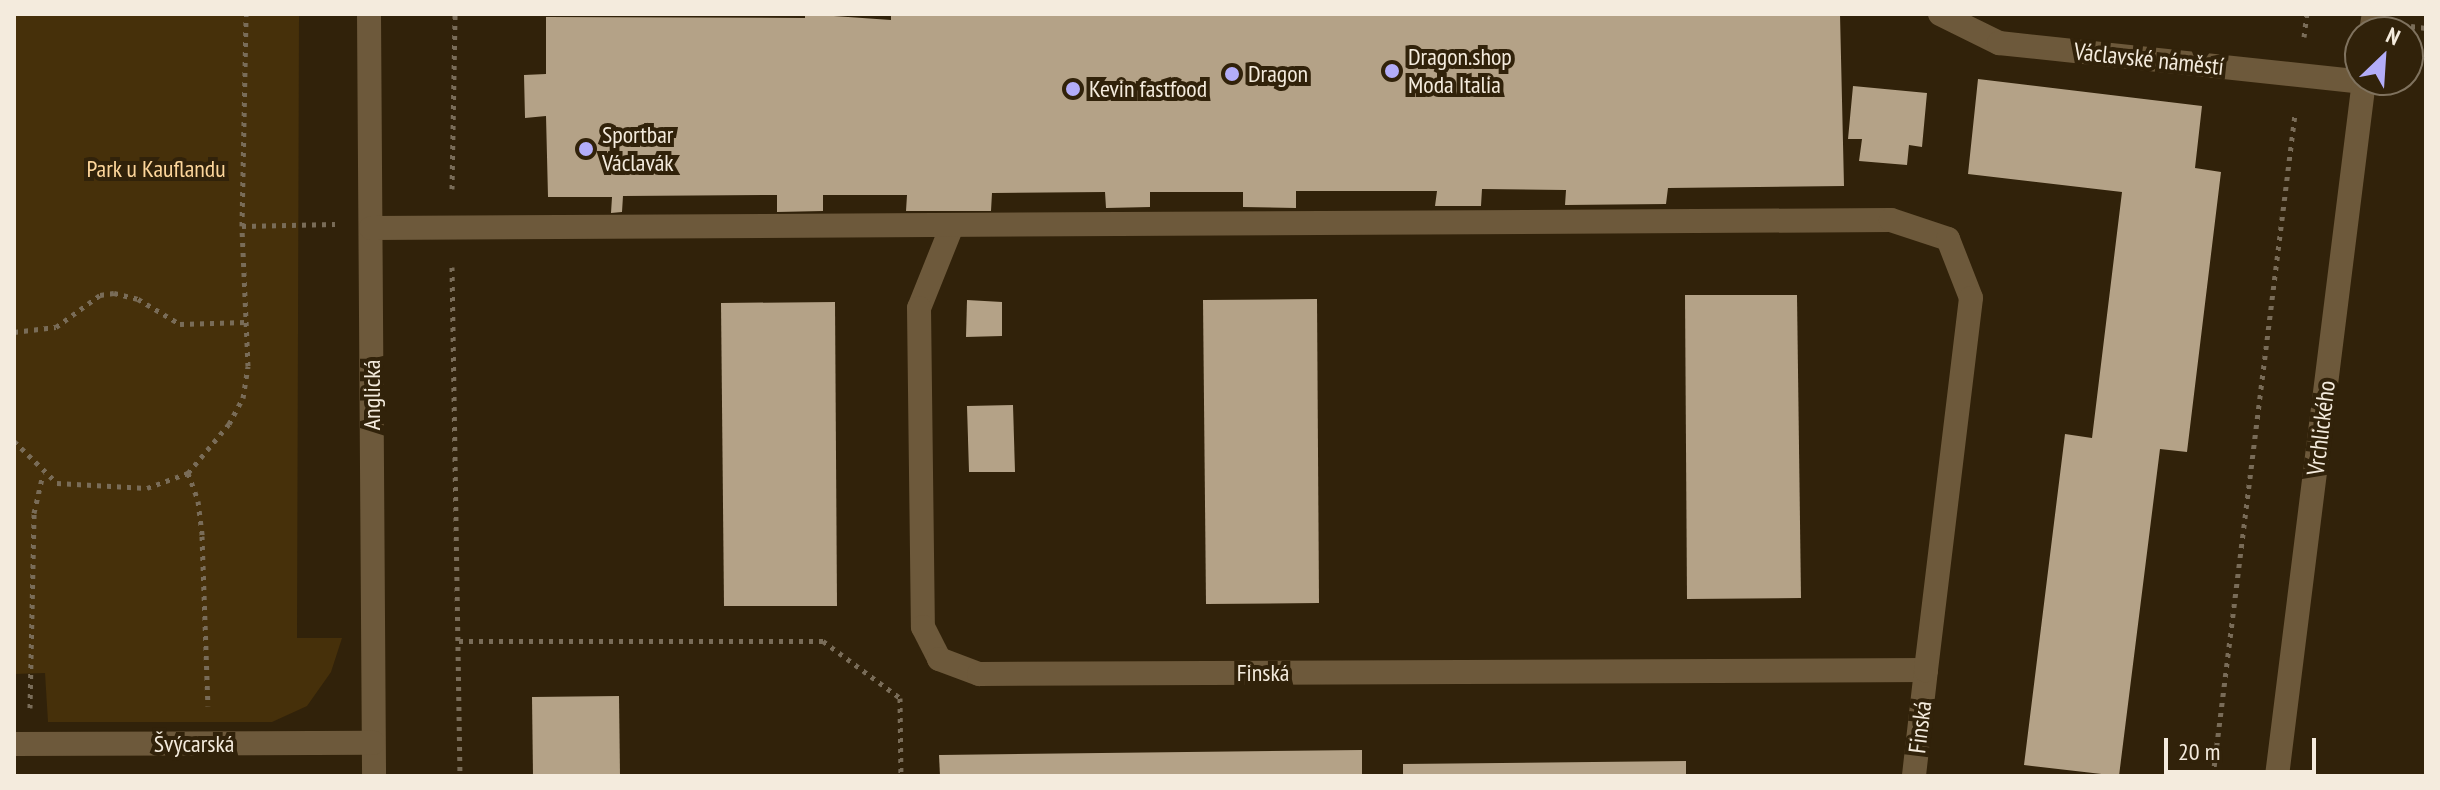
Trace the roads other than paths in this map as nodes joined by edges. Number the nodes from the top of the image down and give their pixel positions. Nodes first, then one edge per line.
1 (369, 14) edge
2 (1940, 14) edge
3 (2344, 79) edge
4 (2362, 96) edge
5 (952, 226) junction
6 (371, 228) junction
7 (1926, 670) junction
8 (373, 743) junction
9 (22, 744) edge
10 (374, 776) edge
11 (1914, 776) edge
12 (2277, 776) edge

1 - 6 street, Anglická
2 - 3 street, Václavské náměstí
4 - 12 street, Vrchlického
5 - 6 street
5 - 7 street, Finská
5 - 7 street
6 - 8 street, Anglická
7 - 11 street, Finská
8 - 9 street, Švýcarská
8 - 10 street, Anglická

